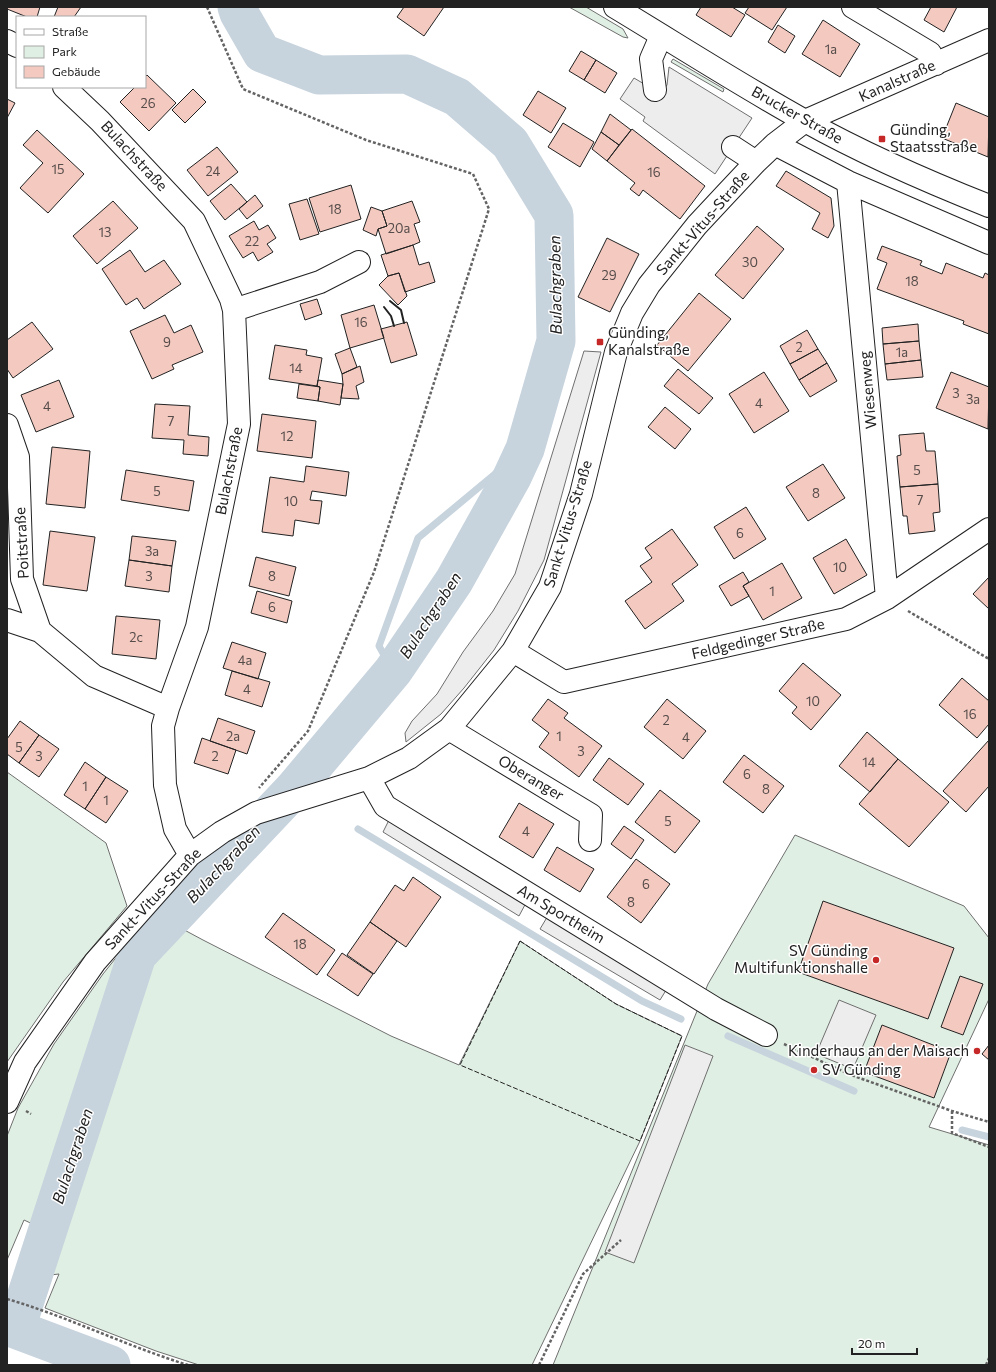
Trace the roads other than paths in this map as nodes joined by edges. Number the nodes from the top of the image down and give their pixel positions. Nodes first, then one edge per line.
1 (615, 7) edge
2 (853, 7) edge
3 (662, 36) junction
4 (989, 40) edge
5 (7, 41) edge
6 (16, 46) edge
7 (936, 64) junction
8 (65, 88) edge
9 (654, 90) dead end
10 (805, 121) junction
11 (775, 144) junction
12 (733, 147) dead end
13 (756, 162) junction
14 (848, 182) junction
15 (989, 206) edge
16 (989, 242) edge
17 (358, 262) dead end
18 (234, 310) junction
19 (7, 425) edge
20 (989, 529) edge
21 (887, 598) junction
22 (7, 620) edge
23 (40, 631) junction
24 (513, 650) junction
25 (168, 708) junction
26 (450, 729) junction
27 (369, 778) junction
28 (590, 840) dead end
29 (190, 855) junction
30 (766, 1035) road end
31 (7, 1102) edge

1 - 3 street, Brucker Straße
2 - 7 street
3 - 9 street
3 - 10 street, Brucker Straße
4 - 7 street, Kanalstraße
5 - 6 street
7 - 10 street, Kanalstraße
8 - 18 street, Bulachstraße
10 - 11 street, Sankt-Vitus-Straße
10 - 15 street, Brucker Straße
11 - 13 street, Sankt-Vitus-Straße
11 - 14 street
12 - 13 street
13 - 24 street, Sankt-Vitus-Straße
14 - 16 street
14 - 21 street, Wiesenweg
17 - 18 street
18 - 25 street, Bulachstraße
19 - 23 street, Poitstraße
20 - 21 street, Feldgedinger Straße
21 - 24 street, Feldgedinger Straße
22 - 23 street
23 - 25 street
24 - 26 street, Sankt-Vitus-Straße
25 - 29 street, Bulachstraße
26 - 27 street, Sankt-Vitus-Straße
26 - 28 street, Oberanger
27 - 29 street, Sankt-Vitus-Straße
27 - 30 street, Am Sportheim
29 - 31 street, Sankt-Vitus-Straße

